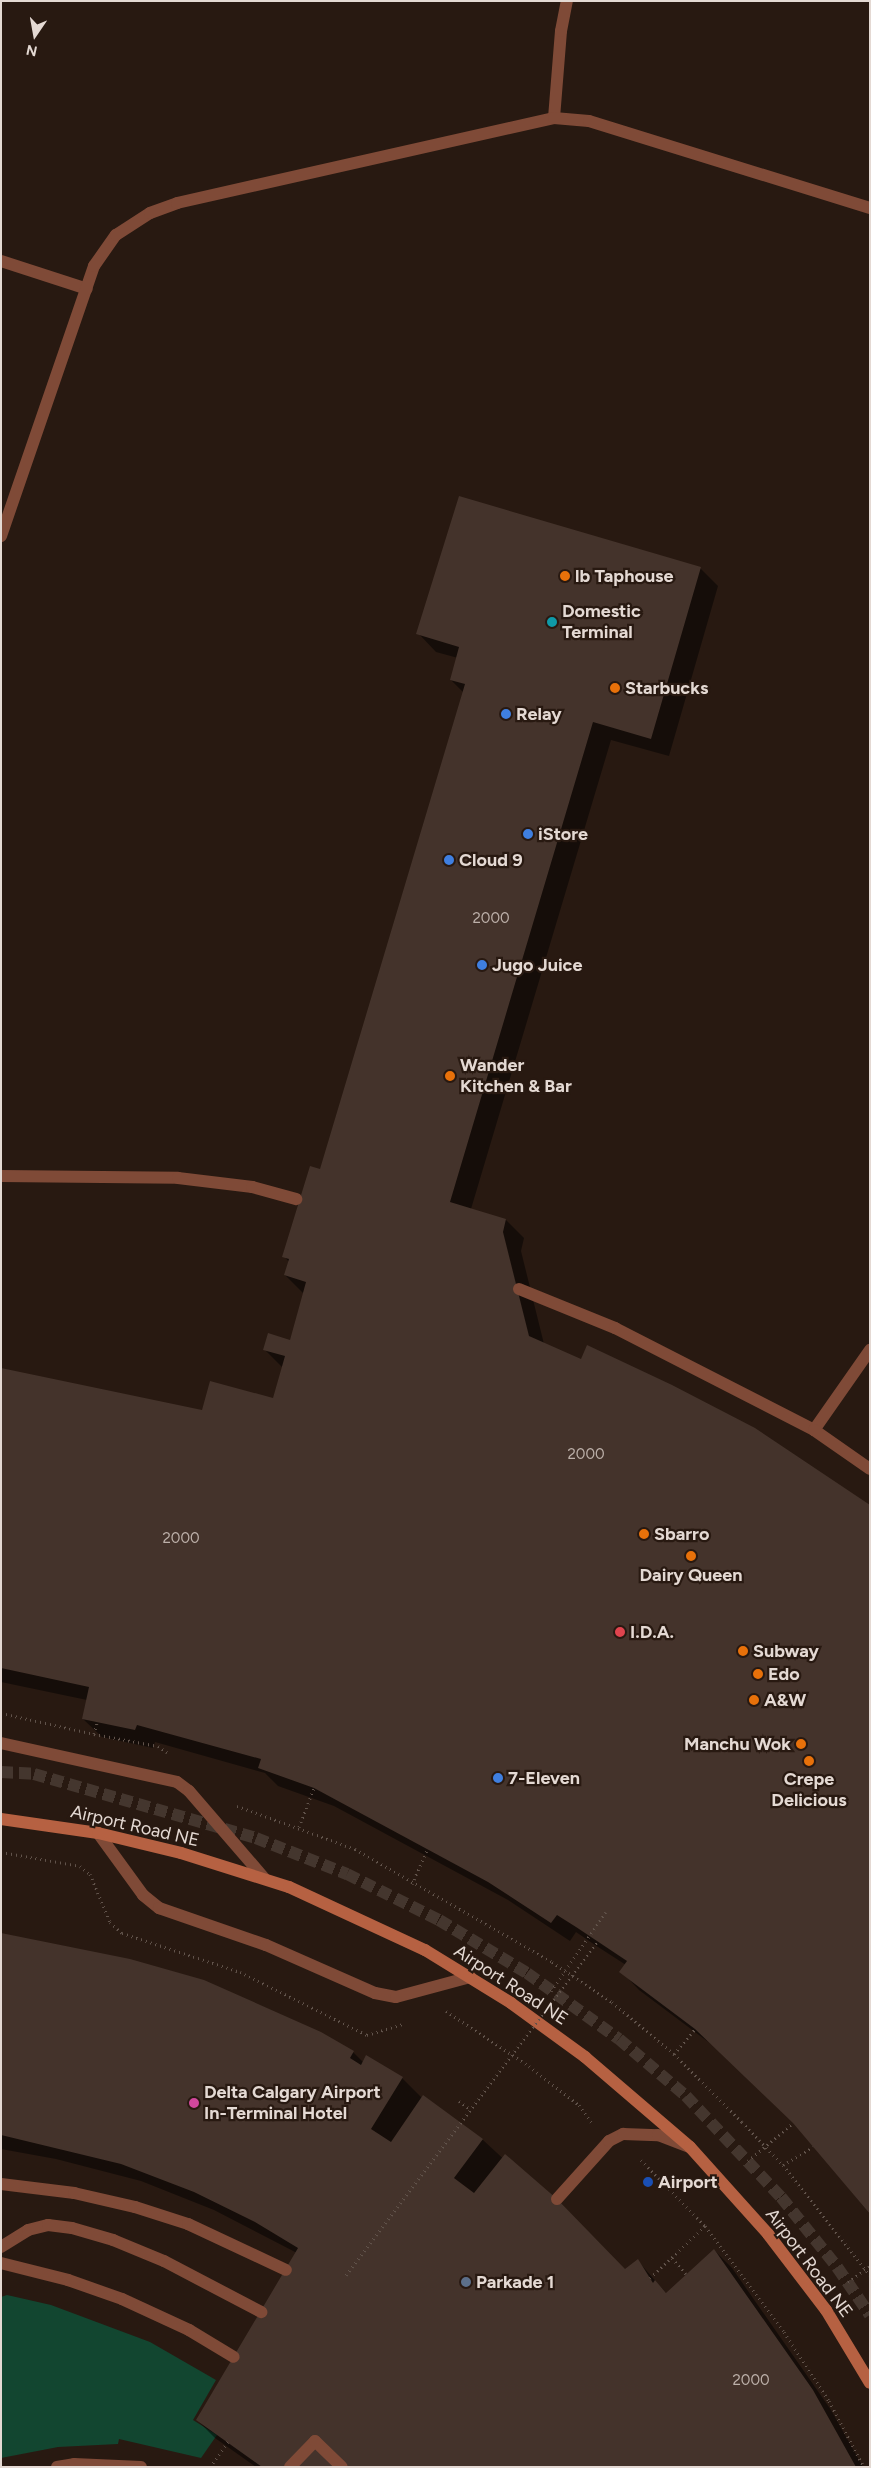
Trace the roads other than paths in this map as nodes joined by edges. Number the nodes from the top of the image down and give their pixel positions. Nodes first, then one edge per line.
1 (568, 1) edge
2 (554, 118) junction
3 (870, 208) edge
4 (1, 261) edge
5 (87, 289) junction
6 (1, 536) edge
7 (1, 1176) edge
8 (296, 1199) dead end
9 (519, 1289) dead end
10 (870, 1350) edge
11 (814, 1430) junction
12 (870, 1469) edge
13 (1, 1742) edge
14 (1, 1819) edge
15 (98, 1833) junction
16 (264, 1878) junction
17 (470, 1977) junction
18 (690, 2147) junction
19 (1, 2184) edge
20 (557, 2199) dead end
21 (1, 2247) edge
22 (1, 2263) edge
23 (286, 2270) dead end
24 (261, 2312) dead end
25 (234, 2357) dead end
26 (870, 2383) edge
27 (57, 2467) edge
28 (141, 2467) edge
29 (290, 2467) edge
30 (342, 2467) edge

1 - 2 lane
2 - 3 lane
2 - 5 lane
4 - 5 lane
5 - 6 lane
7 - 8 lane
9 - 11 lane
10 - 11 lane
11 - 12 lane
13 - 16 lane
14 - 15 main road, Airport Road NE
15 - 16 main road, Airport Road NE
15 - 17 lane
16 - 17 main road, Airport Road NE
17 - 18 main road, Airport Road NE
18 - 20 lane
18 - 26 main road, Airport Road NE
19 - 23 lane
21 - 24 lane
22 - 25 lane
27 - 28 lane
29 - 30 lane

